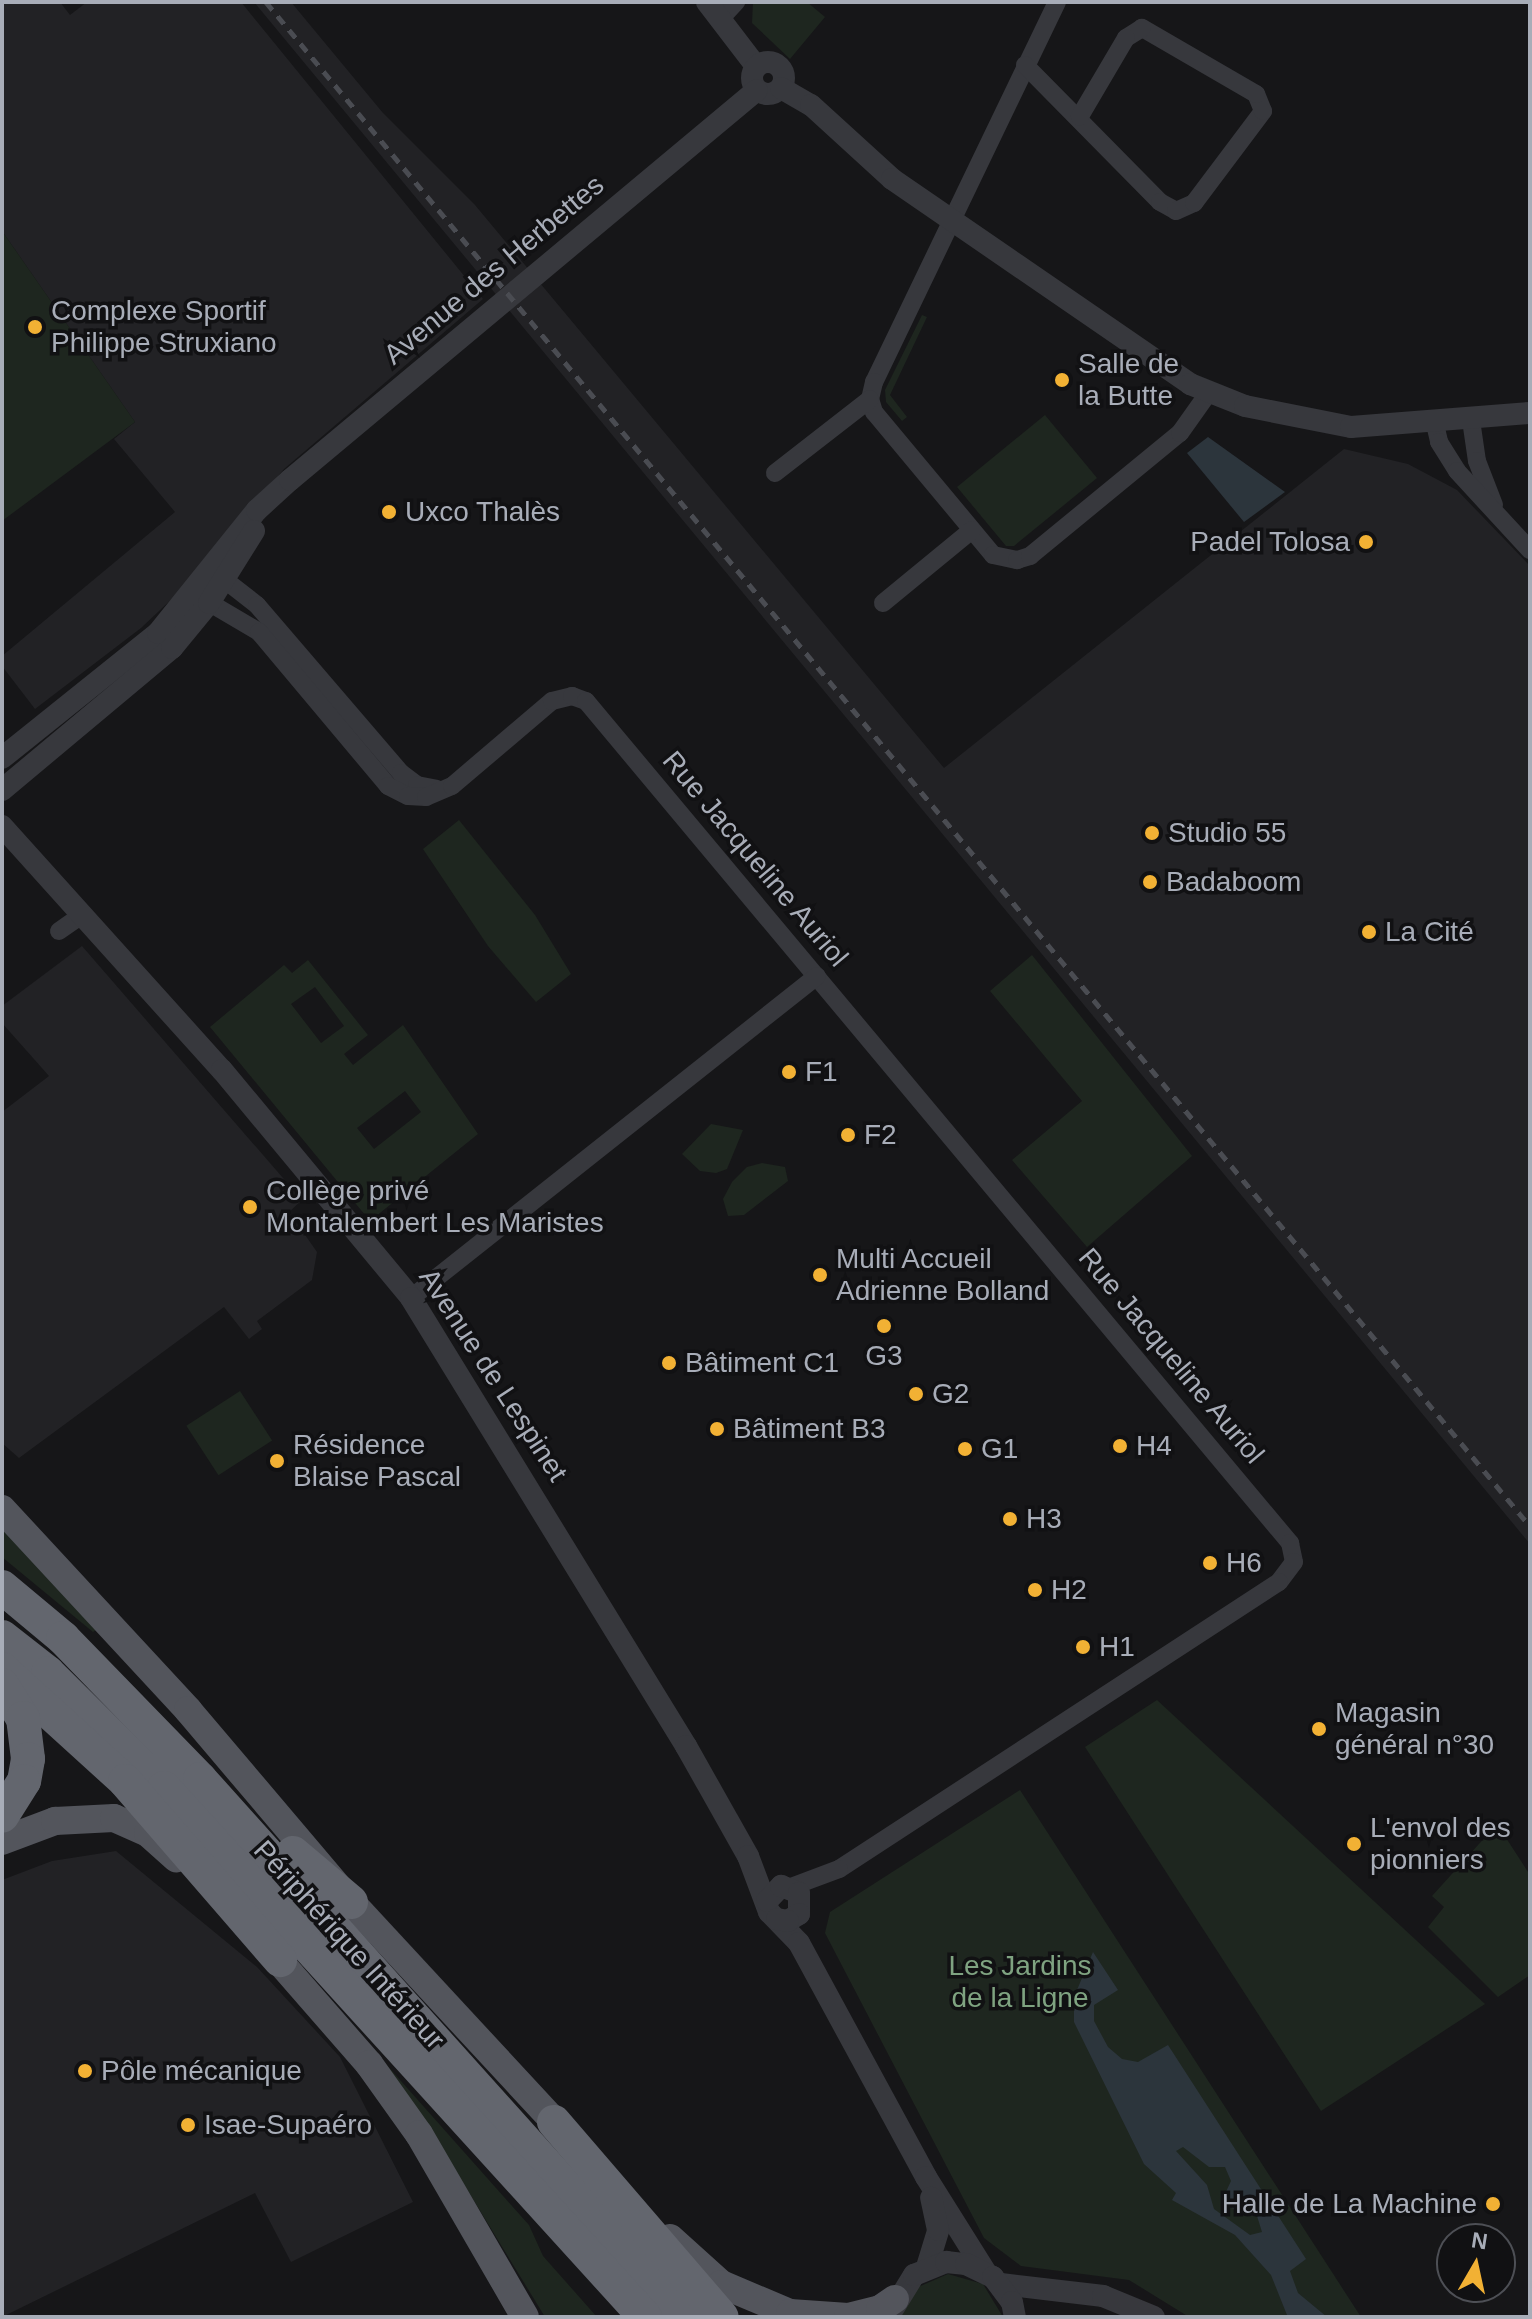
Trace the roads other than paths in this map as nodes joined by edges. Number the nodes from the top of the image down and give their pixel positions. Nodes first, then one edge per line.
1 (1057, 2) edge
2 (722, 7) edge
3 (1025, 65) junction
4 (756, 66) junction
5 (781, 88) junction
6 (757, 90) junction
7 (1080, 116) junction
8 (949, 226) junction
9 (1209, 392) junction
10 (870, 399) junction
11 (1530, 413) edge
12 (1471, 420) junction
13 (1435, 424) junction
14 (775, 473) dead end
15 (1508, 528) junction
16 (972, 530) junction
17 (1530, 550) edge
18 (218, 575) junction
19 (201, 598) junction
20 (883, 603) dead end
21 (2, 758) edge
22 (452, 786) junction
23 (2, 790) edge
24 (2, 826) edge
25 (83, 914) junction
26 (59, 931) dead end
27 (817, 976) junction
28 (411, 1298) junction
29 (2, 1509) edge
30 (2, 1587) edge
31 (2, 1637) edge
32 (2, 1669) edge
33 (2, 1685) edge
34 (126, 1700) junction
35 (2, 1816) edge
36 (2, 1841) edge
37 (351, 1902) junction
38 (787, 1903) junction
39 (280, 1960) junction
40 (554, 2122) junction
41 (926, 2177) junction
42 (927, 2267) junction
43 (993, 2278) junction
44 (892, 2308) edge
45 (525, 2317) edge
46 (645, 2317) edge
47 (683, 2317) edge
48 (722, 2317) edge
49 (1015, 2317) edge
50 (1154, 2317) edge

1 - 3 street
2 - 4 street
3 - 7 street
3 - 8 street
4 - 5 street
4 - 6 street
5 - 6 street
5 - 8 street
6 - 18 street, Avenue des Herbettes
7 - 7 street
8 - 9 street
8 - 10 street
9 - 13 street
9 - 16 street
10 - 14 street
10 - 16 street
11 - 12 street
12 - 13 street
12 - 15 street
13 - 15 street
15 - 17 street
16 - 20 street
18 - 19 street, Avenue des Herbettes
18 - 22 street
19 - 21 street, Avenue des Herbettes
19 - 22 street, Rue Jacqueline Auriol
19 - 23 street, Avenue des Herbettes
22 - 27 street, Rue Jacqueline Auriol
24 - 25 street, Avenue de Lespinet
25 - 26 street
25 - 28 street, Avenue de Lespinet
27 - 28 street
27 - 38 street, Rue Jacqueline Auriol
28 - 38 street, Avenue de Lespinet
29 - 37 main road
30 - 34 highway, Périphérique Intérieur
31 - 46 highway
32 - 39 highway
33 - 35 highway
34 - 37 highway
34 - 47 highway, Périphérique Intérieur
36 - 39 main road
37 - 40 main road
38 - 41 street, Avenue de Lespinet
39 - 45 main road
40 - 44 main road
40 - 48 highway
41 - 42 street, Avenue de Lespinet
41 - 43 street, Avenue de Lespinet
42 - 43 street
42 - 44 street
43 - 49 street, Avenue de Lespinet
43 - 50 street

